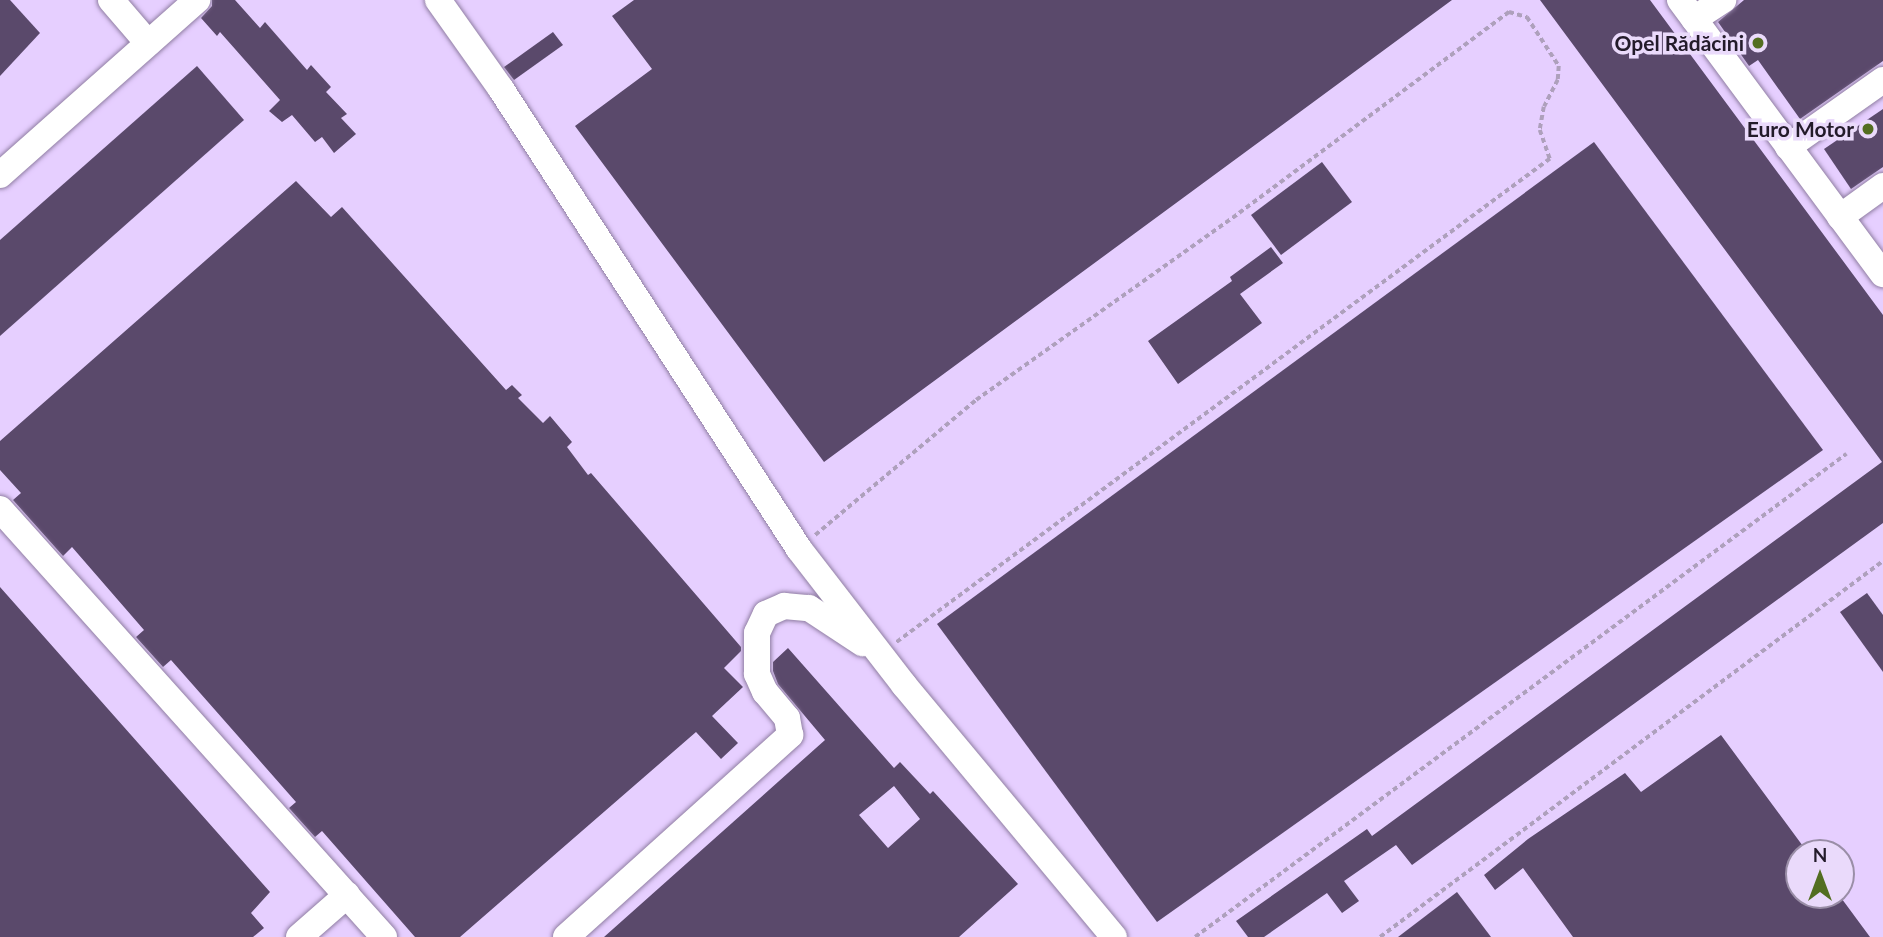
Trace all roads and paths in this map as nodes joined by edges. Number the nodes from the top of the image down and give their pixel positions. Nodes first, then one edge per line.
1 (111, 0) edge
2 (197, 0) edge
3 (438, 0) edge
4 (1723, 0) edge
5 (1687, 9) edge
6 (148, 43) junction
7 (1883, 80) edge
8 (1788, 147) junction
9 (0, 175) edge
10 (1883, 186) edge
11 (1840, 217) junction
12 (1880, 263) edge
13 (1846, 454) dead end
14 (0, 509) edge
15 (799, 549) junction
16 (1883, 561) edge
17 (880, 654) junction
18 (347, 895) junction
19 (299, 937) edge
20 (384, 937) edge
21 (566, 937) edge
22 (1114, 937) edge
23 (1195, 937) edge
24 (1380, 937) edge

1 - 6 street
2 - 6 street
3 - 15 street
4 - 5 street
5 - 8 street
6 - 9 street
7 - 8 street
8 - 11 street
10 - 11 street
11 - 12 street
13 - 23 path
14 - 18 street
15 - 17 street
15 - 17 path
16 - 24 path
17 - 21 street
17 - 22 street
18 - 19 street
18 - 20 street

